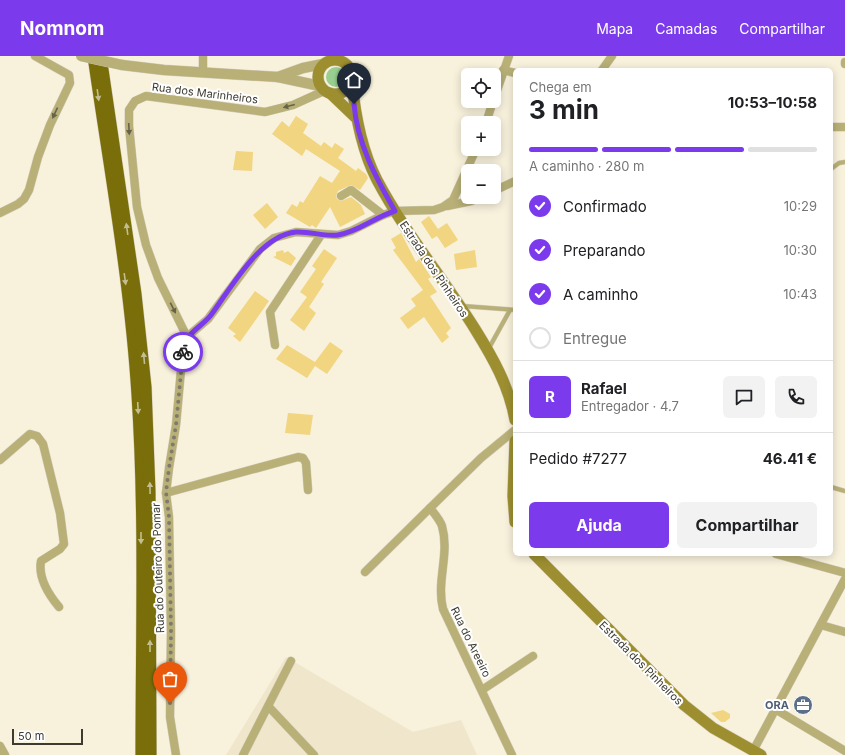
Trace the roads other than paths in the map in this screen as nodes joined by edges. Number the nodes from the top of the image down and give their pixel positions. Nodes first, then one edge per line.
1 (35, 56) edge
2 (81, 56) edge
3 (92, 56) edge
4 (101, 56) edge
5 (203, 56) edge
6 (350, 56) edge
7 (508, 56) edge
8 (612, 56) edge
9 (328, 60) edge
10 (603, 68) edge
11 (503, 70) junction
12 (513, 72) edge
13 (203, 73) junction
14 (351, 75) junction
15 (501, 77) edge
16 (278, 78) junction
17 (325, 90) junction
18 (355, 116) junction
19 (833, 127) edge
20 (845, 127) edge
21 (473, 156) edge
22 (845, 162) edge
23 (833, 168) edge
24 (513, 182) edge
25 (501, 188) edge
26 (341, 196) dead end
27 (461, 202) edge
28 (443, 207) junction
29 (395, 211) junction
30 (0, 213) edge
31 (383, 215) junction
32 (321, 235) junction
33 (460, 306) junction
34 (510, 310) joint
35 (187, 336) junction
36 (275, 346) dead end
37 (488, 350) junction
38 (513, 413) edge
39 (513, 432) edge
40 (0, 460) edge
41 (513, 478) edge
42 (833, 488) edge
43 (308, 490) dead end
44 (845, 491) edge
45 (166, 492) junction
46 (513, 505) edge
47 (430, 508) junction
48 (536, 556) edge
49 (783, 556) edge
50 (365, 572) dead end
51 (845, 573) edge
52 (845, 579) edge
53 (59, 607) dead end
54 (821, 625) junction
55 (845, 632) edge
56 (534, 656) dead end
57 (291, 661) dead end
58 (482, 690) junction
59 (269, 707) junction
60 (775, 709) junction
61 (0, 746) edge
62 (845, 751) edge
63 (757, 753) edge
64 (5, 755) edge
65 (141, 755) edge
66 (151, 755) edge
67 (176, 755) edge
68 (243, 755) edge
69 (314, 755) edge
70 (512, 755) edge

1 -> 30 street
2 - 13 street, bridge
3 -> 65 highway
66 -> 4 highway
5 - 13 street
6 - 14 main road, Estrada dos Pinheiros
7 - 11 street
8 - 10 street
9 - 14 main road
9 - 16 street
9 - 17 main road
11 - 12 street
11 - 15 street
13 - 16 street
14 - 17 main road
14 - 18 main road, Estrada dos Pinheiros
16 - 17 street
17 - 18 main road, Estrada dos Pinheiros
17 -> 35 street, Rua dos Marinheiros
18 - 29 main road, Estrada dos Pinheiros
19 - 20 street
21 - 28 street
22 - 23 lane
24 - 25 street
26 - 31 street
27 - 28 street
28 - 29 street
29 - 31 street
29 - 33 main road, Estrada dos Pinheiros
31 - 32 street
32 - 35 street
32 - 36 street
33 - 34 lane
33 - 37 main road, Estrada dos Pinheiros
34 - 37 lane
35 - 45 street, Rua do Outeiro do Pomar
37 - 38 main road, Estrada dos Pinheiros
39 - 47 street
40 - 53 street
41 - 46 main road
42 - 44 lane
43 - 45 street
45 - 67 street, Rua do Outeiro do Pomar
47 - 50 street
47 - 58 street, Rua do Areeiro
48 - 63 main road, Estrada dos Pinheiros
49 - 51 street
52 - 54 street
54 - 55 street
54 - 60 street
56 - 58 street
57 - 59 street
58 - 70 street, Rua do Areeiro
59 - 68 street
59 - 69 street
60 - 62 street
60 - 63 street
61 - 64 street

